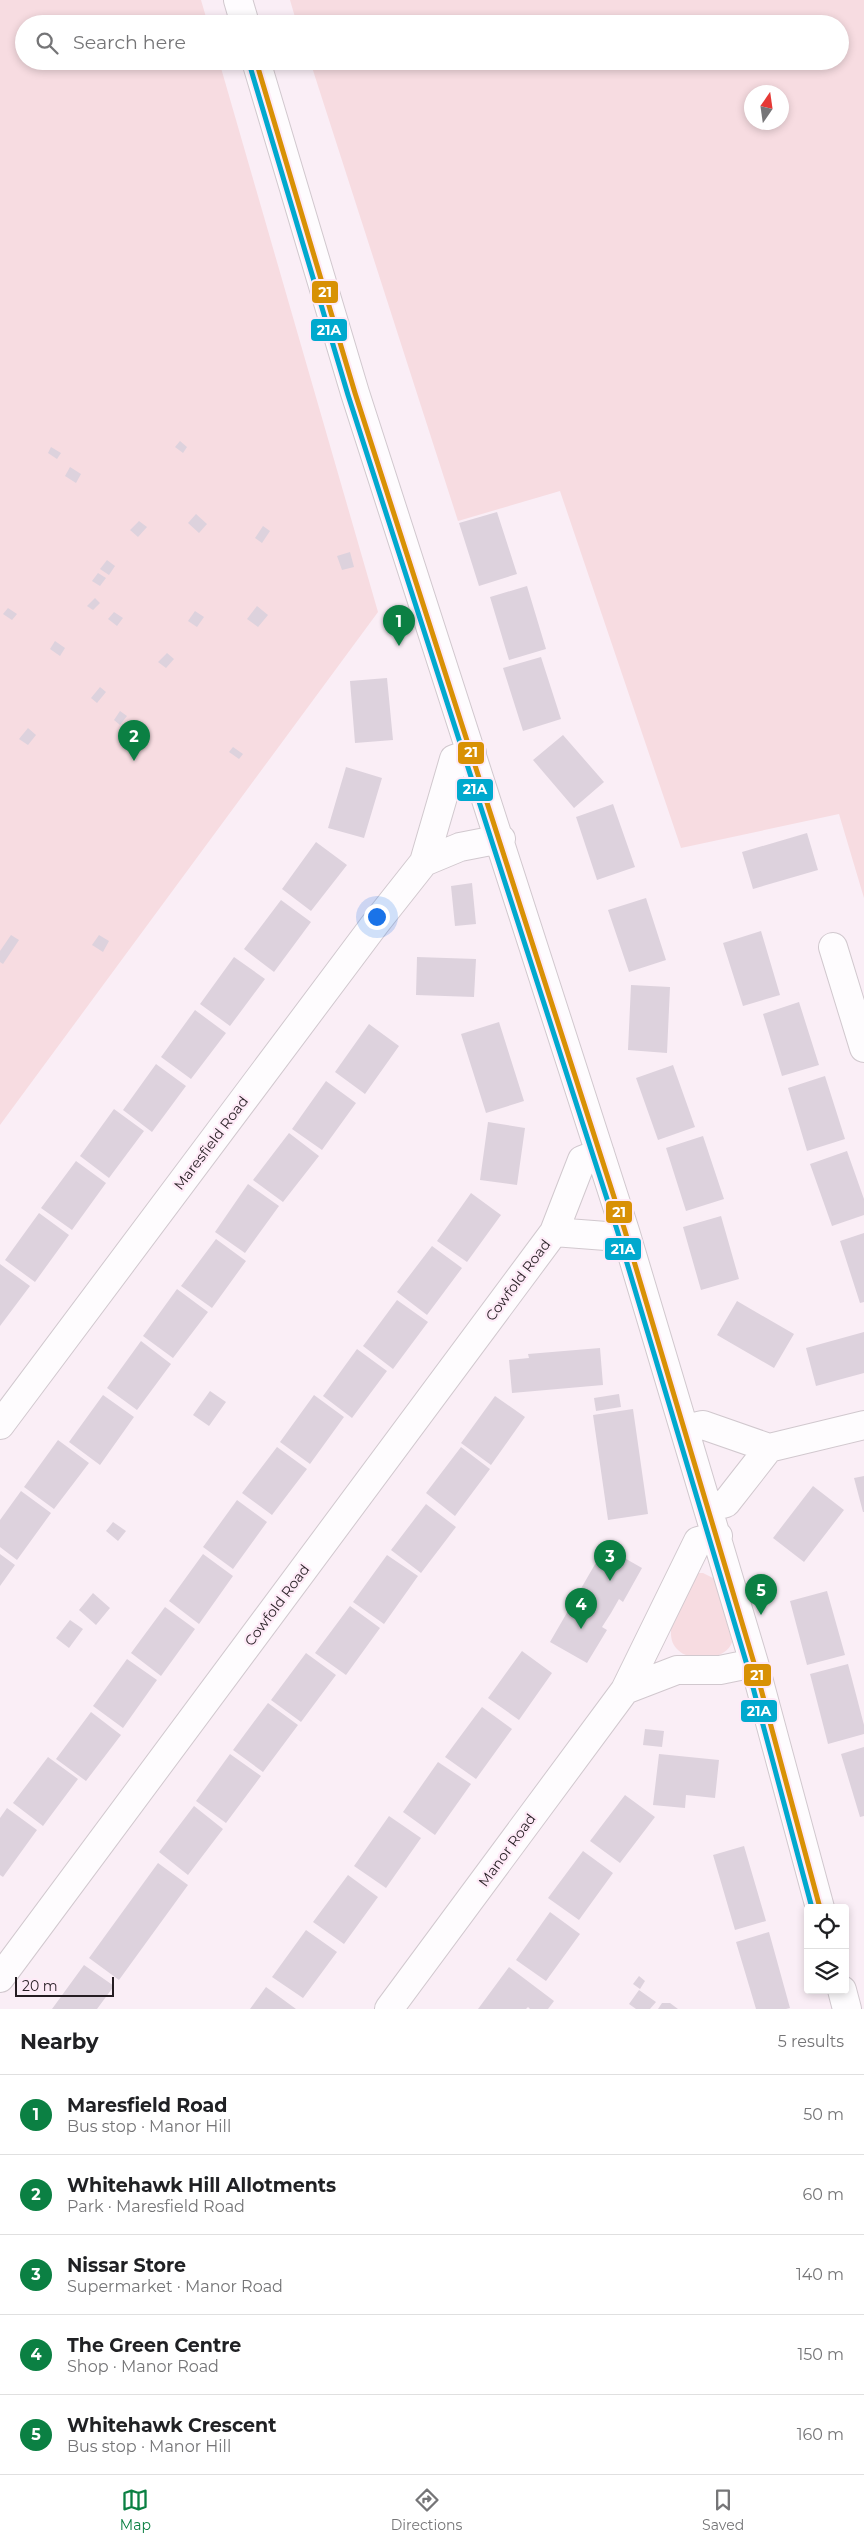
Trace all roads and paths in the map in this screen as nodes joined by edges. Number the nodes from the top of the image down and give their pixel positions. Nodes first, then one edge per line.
1 (238, 0) edge
2 (242, 15) edge
3 (259, 70) edge
4 (472, 753) junction
5 (500, 839) junction
6 (424, 862) junction
7 (833, 947) dead end
8 (864, 1048) edge
9 (600, 1154) junction
10 (626, 1231) junction
11 (554, 1232) junction
12 (864, 1424) edge
13 (0, 1426) edge
14 (685, 1429) junction
15 (770, 1448) junction
16 (708, 1508) junction
17 (718, 1536) junction
18 (754, 1663) junction
19 (625, 1690) junction
20 (819, 1904) edge
21 (0, 1978) edge
22 (389, 2009) edge

1 - 2 street
3 - 4 street
4 - 5 street
4 - 6 street, Maresfield Road
5 - 6 street
5 - 9 street
6 - 13 street, Maresfield Road
7 - 8 street
9 - 10 street
9 - 11 street, Cowfold Road
10 - 11 street, Cowfold Road
10 - 14 street
11 - 21 street, Cowfold Road
12 - 15 street
14 - 15 street
14 - 16 street
15 - 16 street
16 - 17 street
17 - 18 street
17 - 19 street, Manor Road
18 - 19 street
18 - 20 street
19 - 22 street, Manor Road

